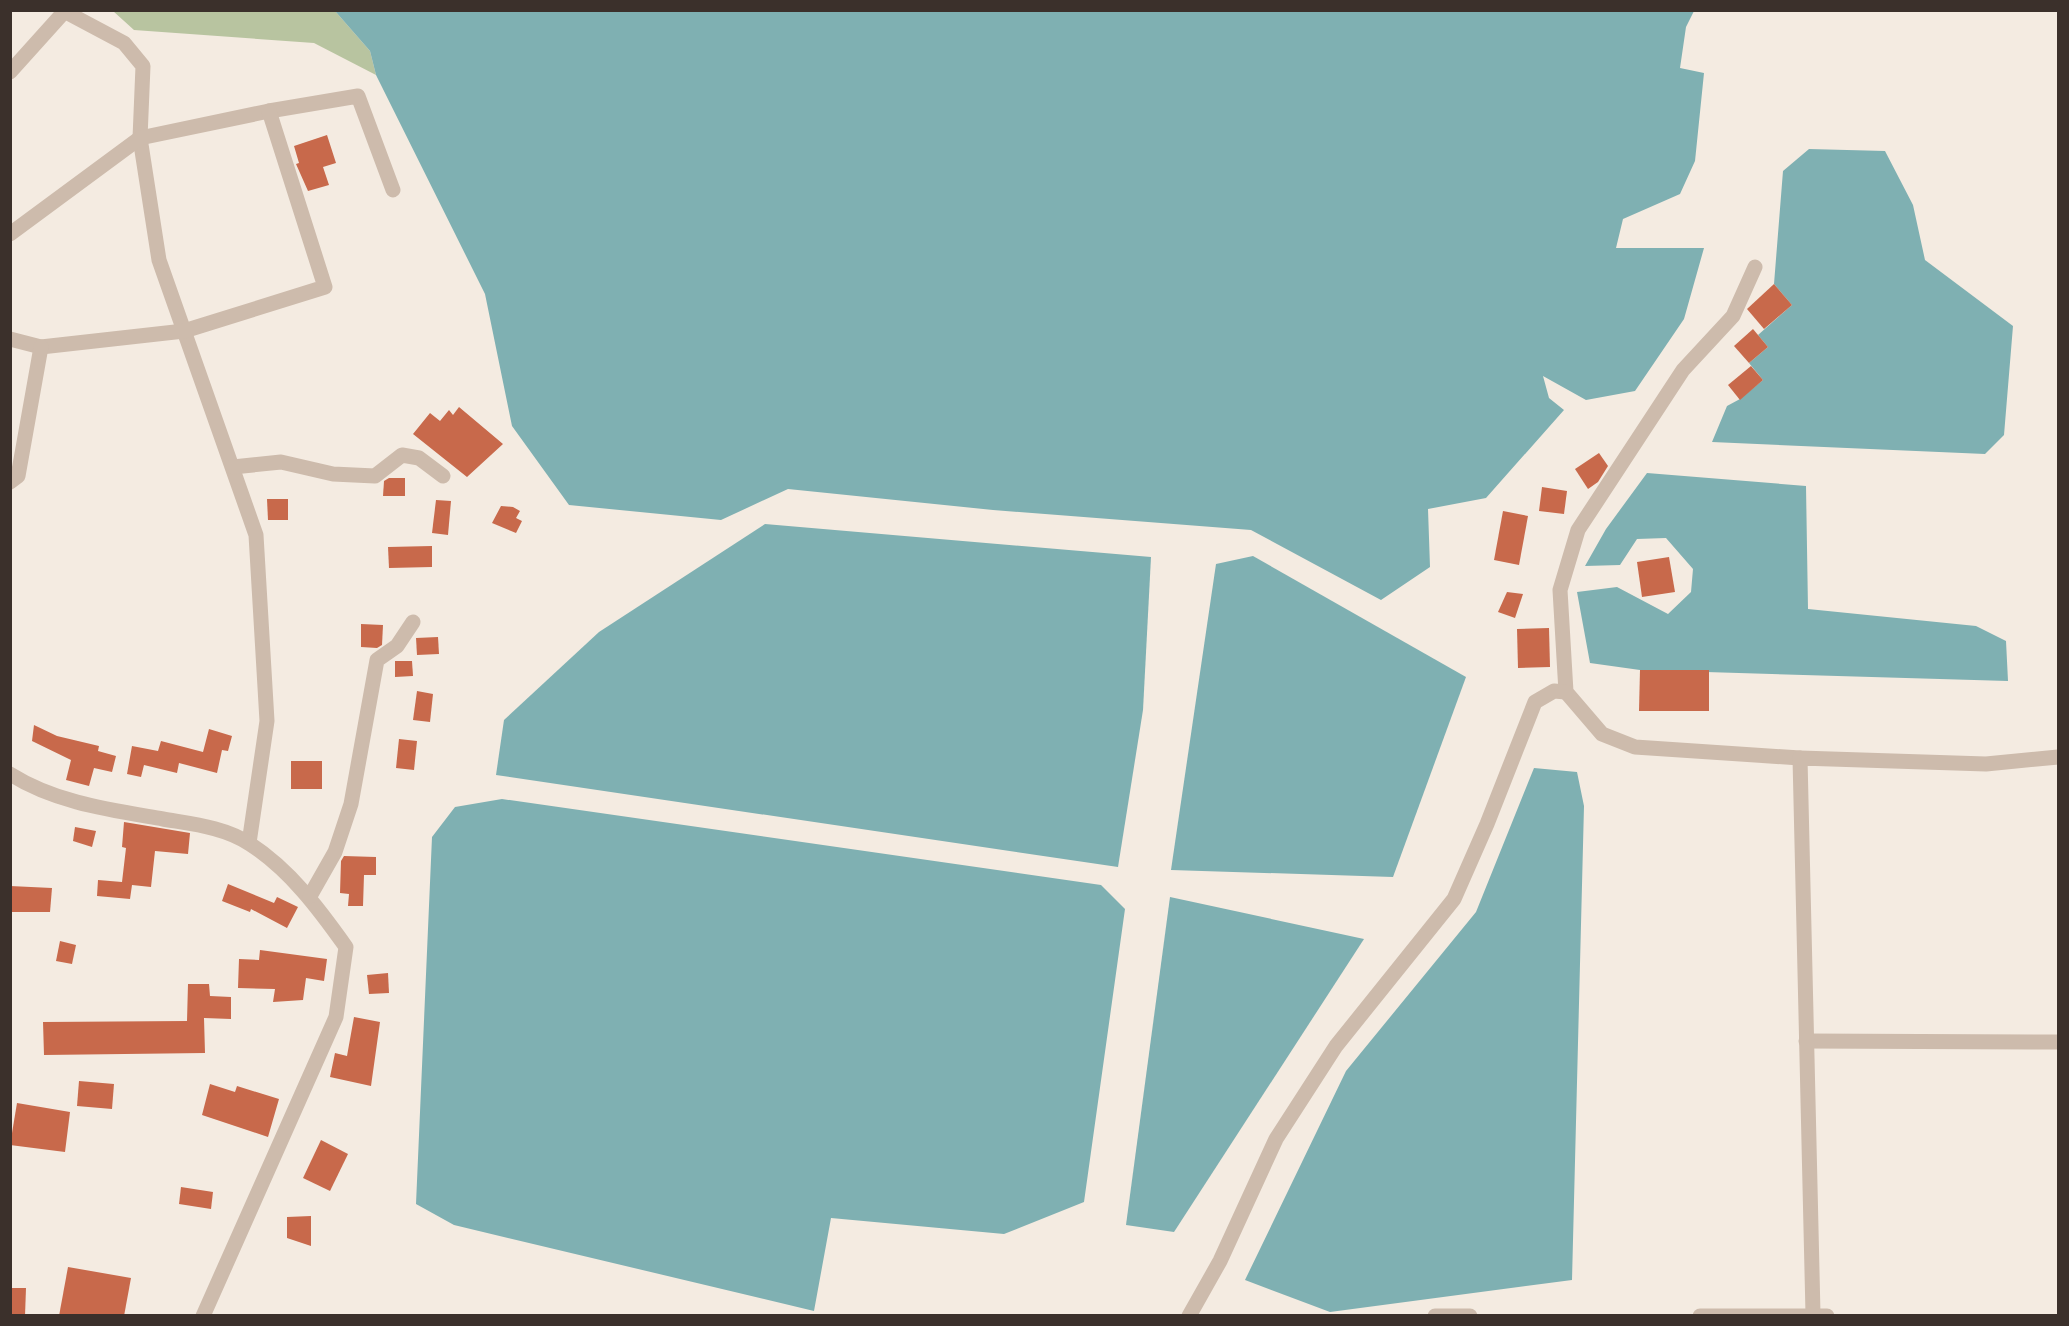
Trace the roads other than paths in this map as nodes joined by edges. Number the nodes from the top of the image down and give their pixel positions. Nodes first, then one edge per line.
1 (63, 11) edge
2 (10, 72) edge
3 (269, 111) junction
4 (140, 138) junction
5 (393, 190) dead end
6 (10, 234) edge
7 (1755, 267) dead end
8 (184, 331) junction
9 (10, 339) edge
10 (40, 347) junction
11 (232, 467) junction
12 (443, 476) dead end
13 (10, 482) edge
14 (413, 622) dead end
15 (1566, 692) junction
16 (2058, 757) edge
17 (1800, 758) junction
18 (10, 774) edge
19 (249, 843) junction
20 (310, 896) junction
21 (1806, 1041) junction
22 (2058, 1042) edge
23 (1820, 1315) edge
24 (203, 1316) edge
25 (1189, 1316) edge
26 (1435, 1316) edge
27 (1470, 1316) edge
28 (1700, 1316) edge

1 - 2 street
1 - 4 street
3 - 4 street
3 - 5 street
3 - 8 street
4 - 6 street
4 - 8 street
7 - 15 street
8 - 10 street
8 - 11 street
9 - 10 street
10 - 13 street
11 - 12 street
11 - 19 street
14 - 20 street
15 - 17 street
15 - 25 street
16 - 17 street
17 - 21 street
18 - 19 street
19 - 20 street
20 - 24 street
21 - 22 street
21 - 23 street
23 - 28 street
26 - 27 street

